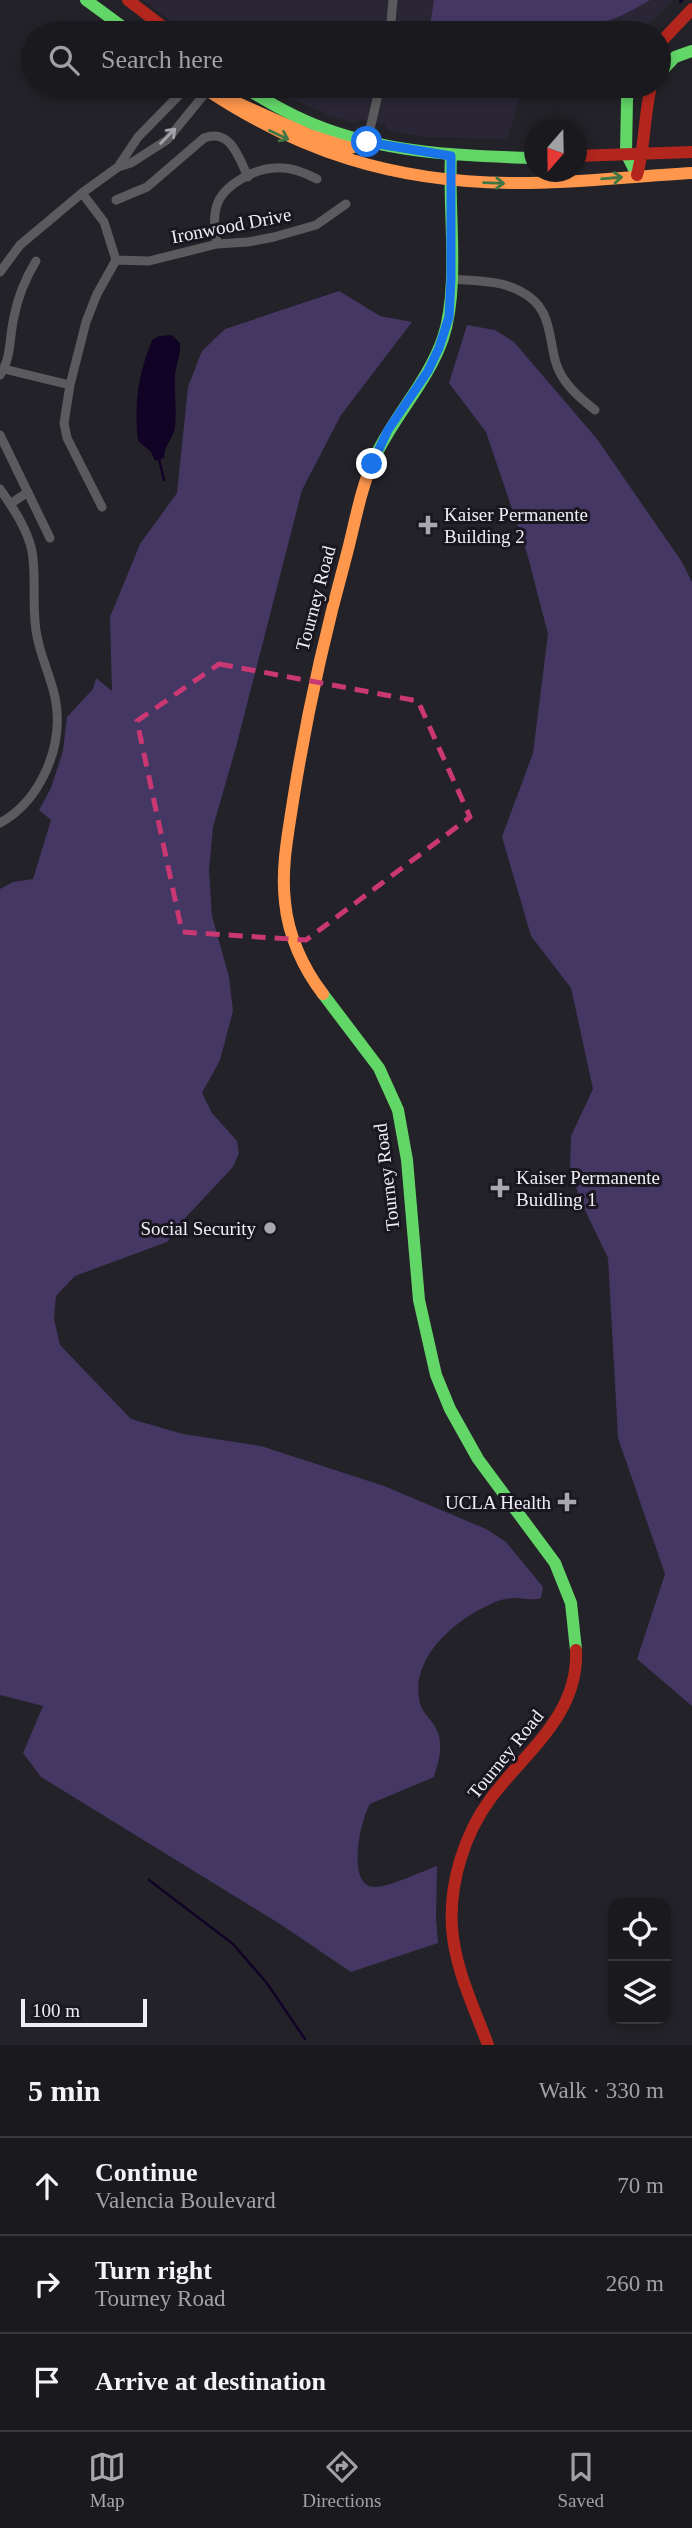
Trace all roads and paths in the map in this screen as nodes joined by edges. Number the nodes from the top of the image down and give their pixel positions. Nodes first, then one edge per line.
1 (86, 0) edge
2 (128, 0) edge
3 (393, 0) edge
4 (692, 9) edge
5 (115, 21) edge
6 (155, 21) edge
7 (391, 21) edge
8 (671, 31) edge
9 (692, 51) edge
10 (671, 61) edge
11 (176, 98) edge
12 (197, 98) edge
13 (220, 98) edge
14 (226, 98) edge
15 (262, 98) edge
16 (377, 98) edge
17 (627, 98) edge
18 (648, 98) edge
19 (367, 142) junction
20 (692, 152) edge
21 (626, 153) junction
22 (643, 153) junction
23 (587, 155) edge
24 (451, 156) junction
25 (524, 158) edge
26 (118, 167) junction
27 (692, 173) edge
28 (637, 176) junction
29 (248, 177) junction
30 (317, 179) dead end
31 (449, 179) junction
32 (82, 193) junction
33 (116, 200) dead end
34 (346, 204) dead end
35 (217, 244) junction
36 (116, 260) junction
37 (36, 261) dead end
38 (0, 272) edge
39 (451, 279) junction
40 (2, 372) edge
41 (69, 385) junction
42 (595, 410) dead end
43 (0, 435) edge
44 (0, 489) edge
45 (28, 492) junction
46 (10, 503) junction
47 (102, 507) dead end
48 (50, 538) dead end
49 (0, 823) edge
50 (488, 2045) edge

1 - 5 main road
2 - 6 main road
3 - 7 street
4 - 8 main road
9 - 10 main road
11 - 26 street
26 -> 12 street
13 -> 31 main road
14 - 19 main road
15 - 19 main road
16 - 19 street
17 - 21 main road
18 - 22 main road
19 - 24 main road
20 - 22 main road
21 - 22 main road
21 - 23 main road
21 - 28 main road
22 - 28 main road
24 - 25 main road
24 - 31 main road, Tourney Road
26 - 32 street
27 - 28 main road
31 -> 28 main road
29 - 30 street
29 - 33 street
29 - 35 street
31 - 39 main road, Tourney Road
32 - 36 street
32 - 38 street
34 - 35 street, Ironwood Drive
35 - 36 street, Ironwood Drive
36 - 41 street
37 - 40 street
39 - 42 street
39 - 50 main road, Tourney Road
40 - 41 street
41 - 47 street
43 - 45 street
44 - 46 street
45 - 46 street
45 - 48 street
46 - 49 street

